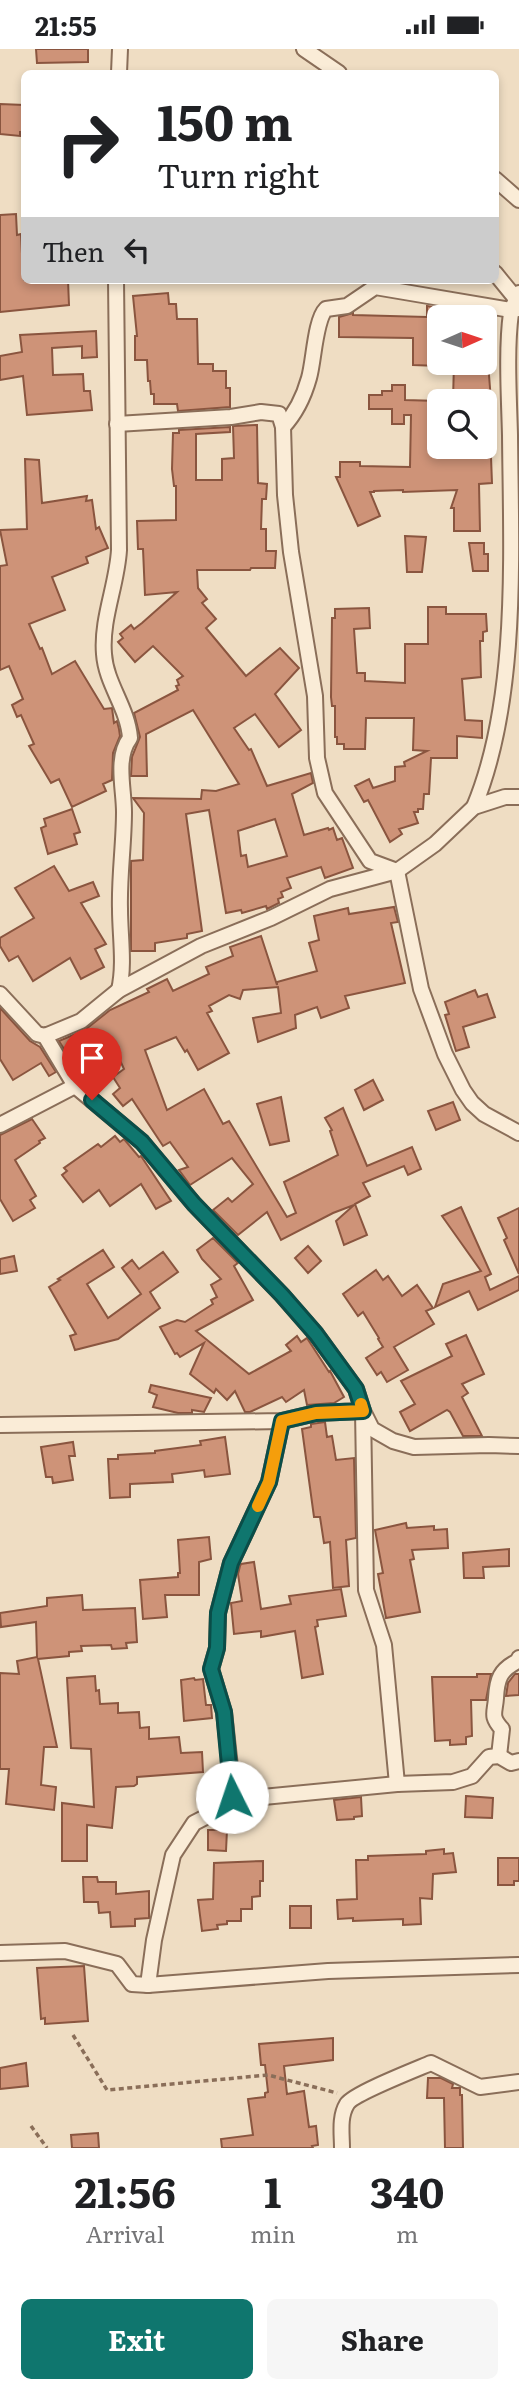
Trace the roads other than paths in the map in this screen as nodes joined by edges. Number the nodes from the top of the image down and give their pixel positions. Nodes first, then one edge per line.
1 (120, 49) edge
2 (303, 49) edge
3 (119, 70) edge
4 (334, 70) edge
5 (499, 182) edge
6 (519, 200) edge
7 (499, 278) edge
8 (116, 284) edge
9 (517, 303) edge
10 (117, 424) junction
11 (283, 427) junction
12 (519, 797) edge
13 (474, 807) junction
14 (397, 871) junction
15 (118, 990) junction
16 (0, 994) edge
17 (45, 1036) junction
18 (75, 1086) junction
19 (0, 1125) edge
20 (519, 1133) edge
21 (363, 1411) junction
22 (282, 1421) junction
23 (0, 1425) edge
24 (519, 1447) edge
25 (519, 1658) edge
26 (499, 1756) junction
27 (519, 1761) edge
28 (397, 1784) junction
29 (232, 1800) junction
30 (0, 1953) edge
31 (519, 1965) edge
32 (148, 1985) junction
33 (519, 2083) edge
34 (342, 2148) edge

1 - 3 street
2 - 4 street
5 - 6 street
7 - 9 street
8 - 10 street
9 - 11 street
9 - 13 street
10 - 11 street
10 - 15 street
11 - 14 street
12 - 13 street
13 - 14 street
14 - 15 street
14 - 20 street
15 - 17 street
16 - 17 street
17 - 18 street
18 - 19 street
18 - 21 street
21 - 22 street
21 - 24 street
21 - 28 street
22 - 23 street
22 - 29 street
25 - 26 street
26 - 27 street
26 - 28 street
28 - 29 street
29 - 32 street
30 - 32 street
31 - 32 street
33 - 34 street

